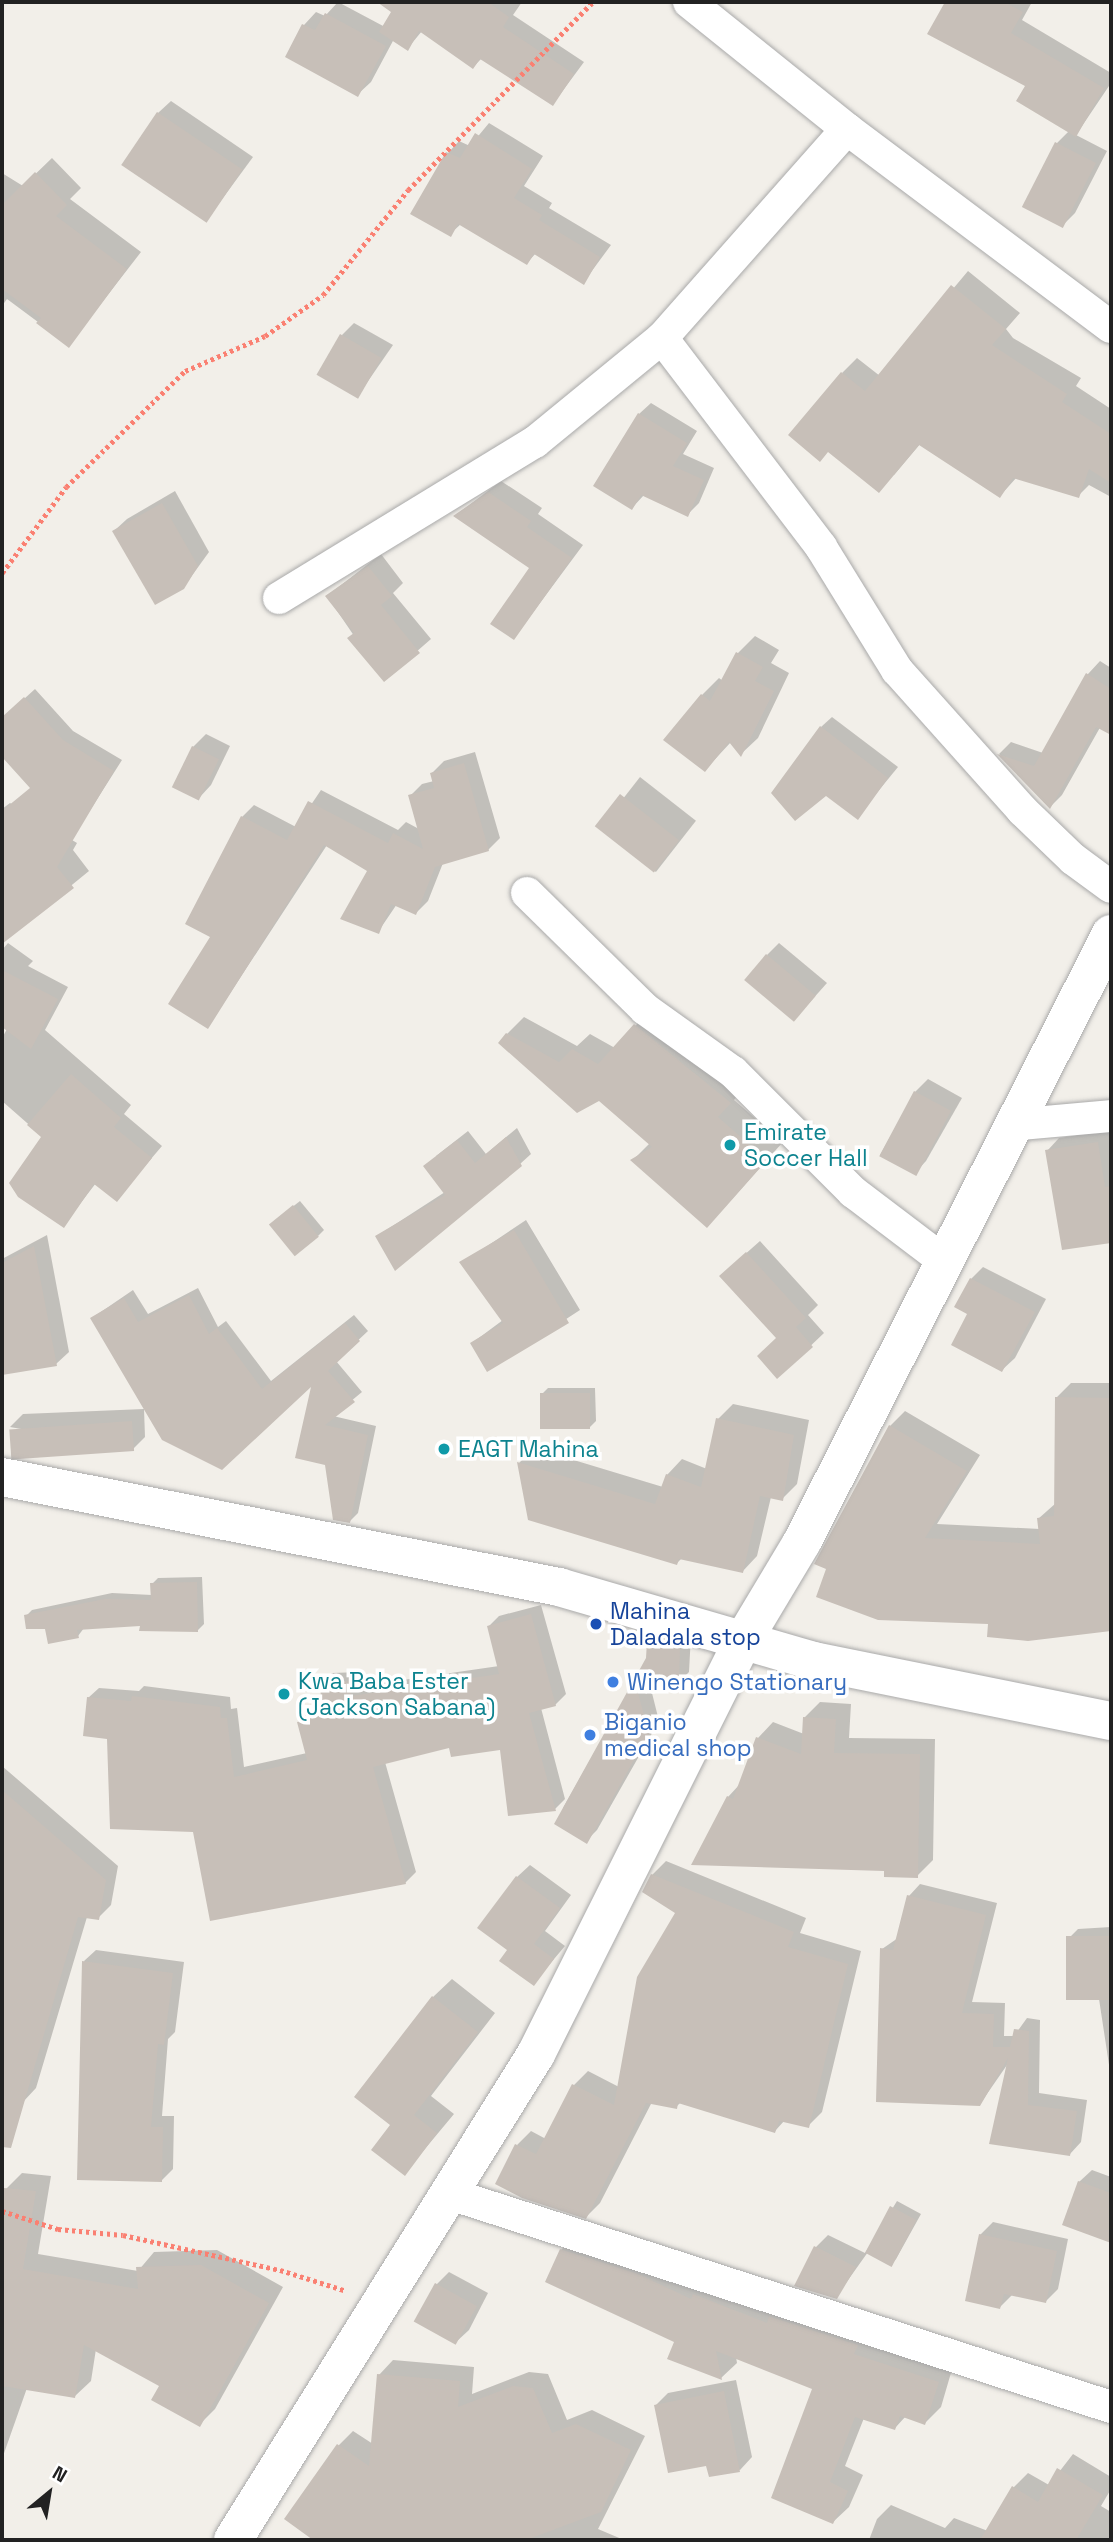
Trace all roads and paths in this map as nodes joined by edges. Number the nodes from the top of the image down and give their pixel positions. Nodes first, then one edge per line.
1 (593, 2) edge
2 (689, 2) edge
3 (846, 129) junction
4 (1111, 327) edge
5 (662, 338) junction
6 (2, 573) edge
7 (279, 598) dead end
8 (1111, 887) edge
9 (527, 893) dead end
10 (1111, 934) edge
11 (1111, 1116) edge
12 (1011, 1125) junction
13 (944, 1261) junction
14 (2, 1477) edge
15 (744, 1639) junction
16 (1111, 1721) edge
17 (450, 2194) junction
18 (2, 2211) edge
19 (382, 2302) junction
20 (1111, 2407) edge
21 (233, 2540) edge

1 - 6 path
2 - 3 street
3 - 4 street
3 - 5 street
5 - 7 street
5 - 8 street
9 - 13 street
10 - 12 street
11 - 12 street
12 - 13 street
13 - 15 street
14 - 15 street
15 - 16 street
15 - 17 street
17 - 19 street
17 - 20 street
18 - 19 path
19 - 21 street

